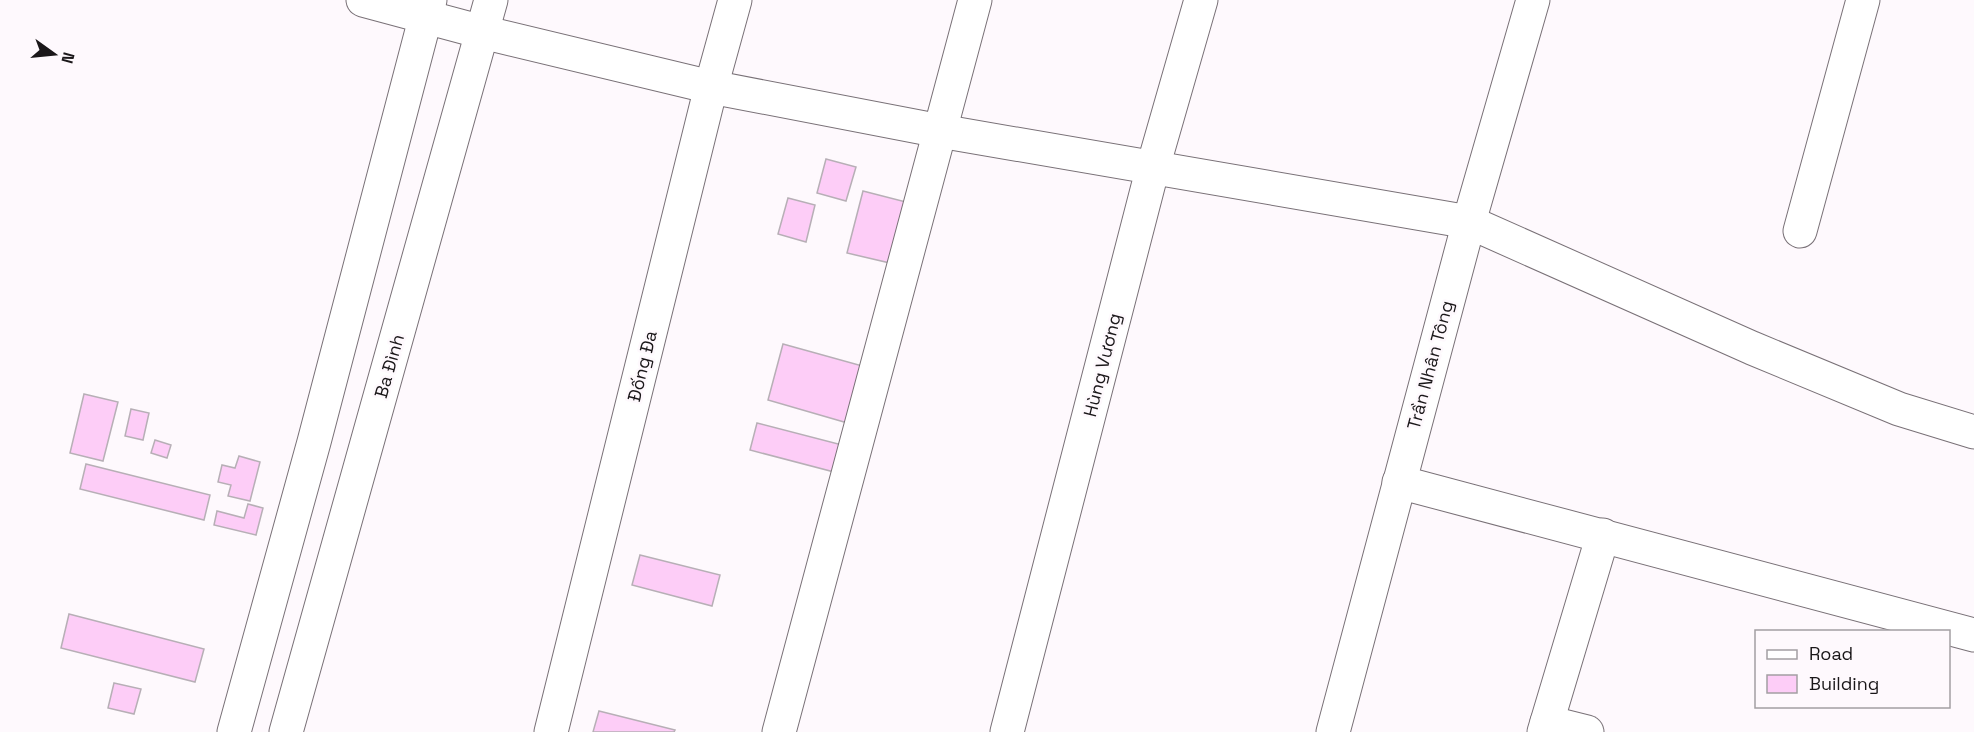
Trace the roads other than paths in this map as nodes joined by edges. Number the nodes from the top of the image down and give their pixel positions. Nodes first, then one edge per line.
1 (363, 0) edge
2 (491, 0) edge
3 (735, 0) edge
4 (975, 0) edge
5 (1201, 0) edge
6 (1533, 0) edge
7 (1863, 0) edge
8 (428, 8) edge
9 (482, 32) junction
10 (711, 87) junction
11 (940, 131) junction
12 (1153, 167) junction
13 (1468, 222) junction
14 (1800, 231) dead end
15 (1974, 432) edge
16 (1399, 482) junction
17 (1603, 535) junction
18 (1974, 635) edge
19 (1546, 727) edge
20 (234, 732) edge
21 (286, 732) edge
22 (551, 732) edge
23 (779, 732) edge
24 (1007, 732) edge
25 (1333, 732) edge
26 (1587, 732) edge

1 - 8 street
2 - 9 street, Ba Đình
3 - 10 street, Đống Đa
4 - 11 street
5 - 12 street, Hùng Vương
6 - 13 street, Trần Nhân Tông
7 - 14 street
8 - 9 street
8 - 20 street
9 - 10 street
9 - 21 street, Ba Đình
10 - 11 street
10 - 22 street, Đống Đa
11 - 12 street
11 - 23 street
12 - 13 street
12 - 24 street, Hùng Vương
13 - 15 street
13 - 16 street, Trần Nhân Tông
16 - 17 street
16 - 25 street, Trần Nhân Tông
17 - 18 street
17 - 19 street
19 - 26 street

